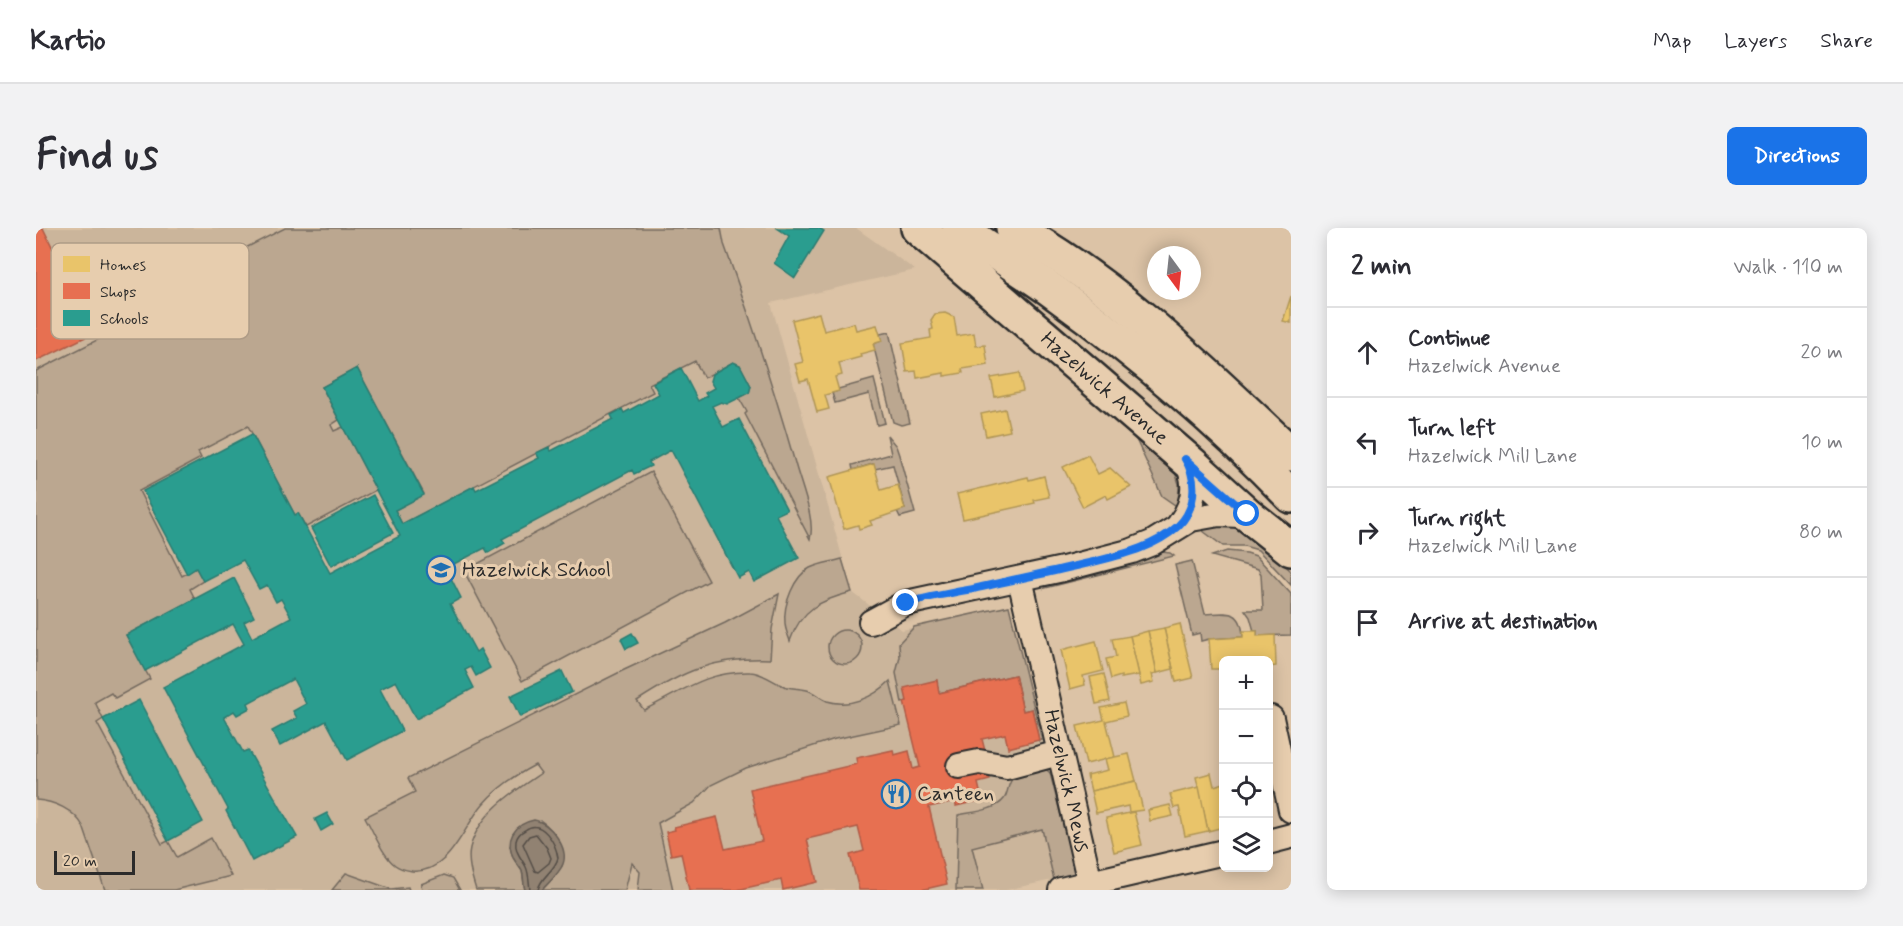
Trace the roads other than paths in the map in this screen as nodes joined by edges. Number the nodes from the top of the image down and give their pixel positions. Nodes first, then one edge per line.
1 (918, 228) edge
2 (959, 228) edge
3 (1013, 228) edge
4 (1291, 454) edge
5 (1185, 459) junction
6 (1291, 496) edge
7 (1256, 521) junction
8 (1179, 525) junction
9 (1291, 549) edge
10 (1020, 579) junction
11 (871, 622) dead end
12 (1273, 727) edge
13 (1059, 753) junction
14 (959, 766) dead end
15 (1291, 810) edge
16 (1291, 836) edge
17 (1273, 841) edge
18 (1219, 853) edge
19 (1090, 883) junction
20 (1061, 890) edge

1 - 5 street, Hazelwick Avenue
2 - 6 street, Hazelwick Avenue
3 - 4 street
5 - 7 street, Hazelwick Avenue
5 - 8 street
7 - 8 street
7 - 9 street, Hazelwick Avenue
8 - 10 street
10 - 11 street
10 - 13 street, Hazelwick Mews
12 - 15 street
13 - 14 street
13 - 19 street, Hazelwick Mews
16 - 17 street
18 - 19 street
19 - 20 street

